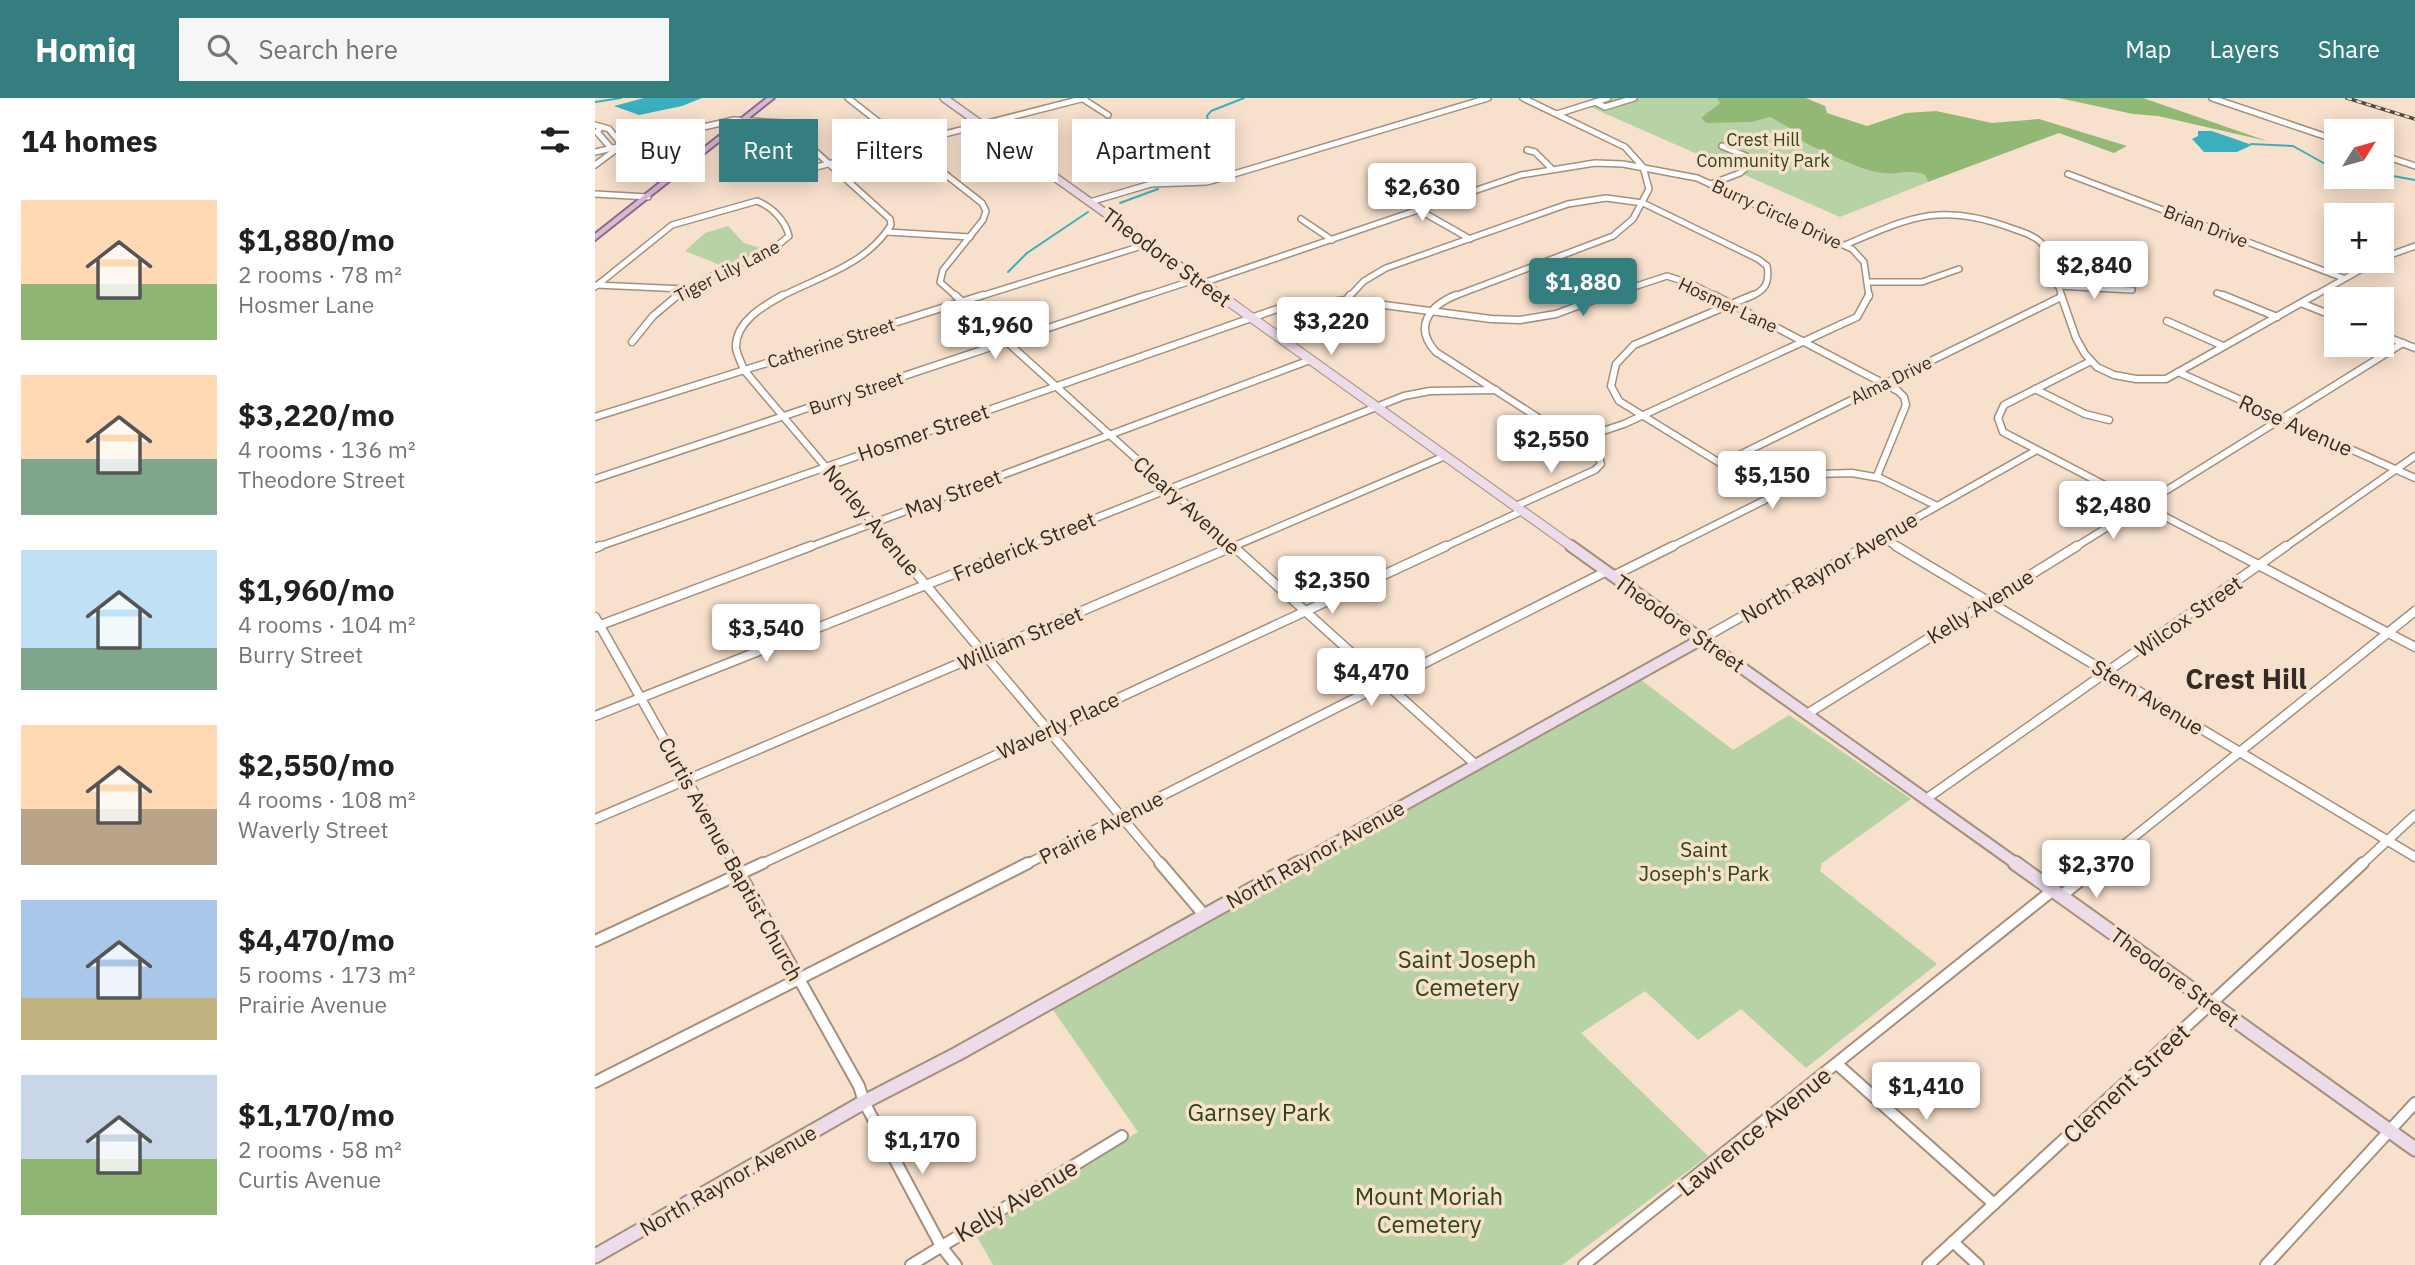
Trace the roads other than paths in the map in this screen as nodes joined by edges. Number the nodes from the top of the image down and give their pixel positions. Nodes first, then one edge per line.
1 (771, 98) edge
2 (848, 98) edge
3 (945, 98) edge
4 (1084, 98) edge
5 (1488, 98) edge
6 (1523, 98) edge
7 (1608, 98) edge
8 (1634, 98) edge
9 (2212, 98) edge
10 (1595, 102) junction
11 (1557, 114) junction
12 (1108, 116) dead end
13 (745, 119) edge
14 (874, 119) edge
15 (973, 119) edge
16 (1004, 119) edge
17 (597, 129) edge
18 (616, 135) edge
19 (2324, 135) edge
20 (719, 140) edge
21 (1723, 146) dead end
22 (616, 147) edge
23 (611, 148) junction
24 (616, 149) edge
25 (1527, 150) dead end
26 (595, 152) edge
27 (818, 153) edge
28 (2394, 159) edge
29 (830, 163) junction
30 (595, 164) edge
31 (818, 166) edge
32 (2415, 166) edge
33 (1643, 167) junction
34 (1552, 169) junction
35 (2068, 174) dead end
36 (947, 176) edge
37 (1058, 179) edge
38 (1711, 184) junction
39 (595, 194) edge
40 (648, 197) junction
41 (1090, 202) junction
42 (1643, 203) junction
43 (1419, 210) junction
44 (1301, 219) dead end
45 (887, 232) junction
46 (970, 237) junction
47 (595, 238) edge
48 (1470, 239) junction
49 (1332, 240) junction
50 (1148, 244) junction
51 (1845, 245) junction
52 (2415, 246) edge
53 (2394, 254) edge
54 (1959, 269) dead end
55 (2353, 273) edge
56 (2343, 278) junction
57 (1200, 281) junction
58 (1868, 282) junction
59 (596, 285) edge
60 (2059, 286) junction
61 (684, 289) junction
62 (2132, 290) dead end
63 (2217, 293) dead end
64 (2061, 297) junction
65 (1346, 300) junction
66 (960, 303) junction
67 (2301, 303) junction
68 (1733, 304) junction
69 (1433, 311) junction
70 (2324, 312) edge
71 (2277, 317) junction
72 (1252, 318) junction
73 (2167, 321) dead end
74 (2394, 340) edge
75 (1804, 341) junction
76 (632, 342) dead end
77 (1005, 343) junction
78 (2403, 343) junction
79 (2224, 346) junction
80 (2415, 348) edge
81 (1310, 360) junction
82 (2089, 362) junction
83 (744, 370) junction
84 (2178, 372) junction
85 (1885, 383) junction
86 (1054, 387) junction
87 (2035, 389) junction
88 (1496, 390) junction
89 (1375, 406) junction
90 (1641, 415) junction
91 (595, 416) edge
92 (784, 417) junction
93 (2282, 418) junction
94 (2109, 420) dead end
95 (1108, 435) junction
96 (1566, 435) junction
97 (2035, 451) junction
98 (1445, 456) junction
99 (2415, 456) edge
100 (1721, 464) junction
101 (826, 466) junction
102 (2396, 470) junction
103 (1877, 476) junction
104 (2415, 478) edge
105 (595, 479) edge
106 (1169, 489) junction
107 (1772, 495) junction
108 (1937, 506) junction
109 (2142, 506) junction
110 (1519, 508) junction
111 (873, 523) junction
112 (1881, 537) junction
113 (1233, 547) junction
114 (595, 548) edge
115 (2258, 566) junction
116 (1610, 573) junction
117 (926, 585) junction
118 (1988, 601) junction
119 (2415, 611) edge
120 (1306, 612) junction
121 (595, 617) edge
122 (597, 626) edge
123 (2388, 633) junction
124 (1702, 639) junction
125 (2415, 647) edge
126 (984, 654) junction
127 (2107, 672) junction
128 (1386, 684) junction
129 (640, 698) junction
130 (1807, 714) junction
131 (595, 716) edge
132 (1048, 729) junction
133 (2239, 751) junction
134 (1475, 764) junction
135 (687, 780) junction
136 (1926, 799) junction
137 (2415, 815) edge
138 (1121, 816) junction
139 (595, 819) edge
140 (2387, 840) junction
141 (2415, 857) edge
142 (740, 875) junction
143 (2057, 893) junction
144 (1205, 916) junction
145 (595, 941) edge
146 (799, 979) junction
147 (2213, 1004) junction
148 (1837, 1064) junction
149 (595, 1082) edge
150 (865, 1102) junction
151 (2415, 1103) edge
152 (2390, 1131) junction
153 (1122, 1136) dead end
154 (2415, 1149) edge
155 (1994, 1204) junction
156 (1954, 1242) junction
157 (941, 1246) junction
158 (595, 1256) edge
159 (911, 1265) edge
160 (956, 1265) edge
161 (1584, 1265) edge
162 (1928, 1265) edge
163 (1979, 1265) edge
164 (2266, 1265) edge

1 - 13 main road
2 - 14 street
3 - 15 main road, Theodore Street
4 - 12 street
4 - 16 street
5 - 41 street
6 - 11 street
7 - 10 street
8 - 10 street
9 - 19 street
10 - 11 street
11 - 33 street
17 - 18 street
17 - 23 street
20 - 40 main road
21 - 38 street
22 - 23 street
23 - 26 street
24 - 30 street
25 - 34 street
27 - 29 street
28 - 32 street
29 - 31 street
29 - 45 street
33 - 34 street, Burry Circle Drive
33 - 38 street, Burry Circle Drive
33 - 42 street
34 - 43 street, Burry Circle Drive
35 - 56 street, Brian Drive
36 - 46 street
37 - 41 main road, Theodore Street
38 - 51 street, Burry Circle Drive
39 - 40 street
40 - 47 main road
41 - 50 main road, Theodore Street
42 - 48 street
42 - 68 street
42 - 69 street
43 - 48 street
43 - 49 street, Burry Circle Drive
44 - 49 street
45 - 46 street
45 - 83 street, Norley Avenue
46 - 66 street, Cleary Avenue
48 - 65 street
49 - 57 street, Burry Circle Drive
50 - 57 main road, Theodore Street
50 - 66 street, Catherine Street
51 - 58 street, Burry Circle Drive
51 - 60 street
52 - 53 street
54 - 58 street
55 - 56 street
56 - 67 street
57 - 72 main road, Theodore Street
57 - 77 street, Burry Street
58 - 75 street
59 - 61 street
59 - 61 street, Tiger Lily Lane
60 - 62 street
60 - 64 street
61 - 76 street, Tiger Lily Lane
63 - 71 street
64 - 82 street
64 - 85 street, Alma Drive
65 - 69 street, Hosmer Lane
65 - 72 street, Hosmer Lane
66 - 77 street, Cleary Avenue
66 - 83 street, Catherine Street
67 - 70 street
67 - 71 street
68 - 69 street, Hosmer Lane
68 - 75 street, Hosmer Lane
68 - 90 street
69 - 88 street
71 - 79 street
72 - 81 main road, Theodore Street
72 - 86 street, Hosmer Street
73 - 79 street
74 - 78 street
75 - 85 street, Hosmer Lane
75 - 90 street
77 - 86 street, Cleary Avenue
77 - 92 street, Burry Street
78 - 80 street
78 - 93 street, Kelly Avenue
79 - 84 street
81 - 89 main road, Theodore Street
81 - 95 street, May Street
82 - 84 street
82 - 87 street
83 - 91 street, Catherine Street
83 - 92 street, Norley Avenue
84 - 93 street, Rose Avenue
85 - 100 street, Alma Drive
85 - 103 street, Hosmer Lane
86 - 95 street, Cleary Avenue
86 - 101 street, Hosmer Street
87 - 94 street
87 - 97 street
88 - 89 street, Frederick Street
88 - 96 street
89 - 98 main road, Theodore Street
89 - 106 street, Frederick Street
90 - 96 street
90 - 100 street
92 - 101 street, Norley Avenue
92 - 105 street, Burry Street
93 - 102 street, Rose Avenue
93 - 109 street, Kelly Avenue
95 - 106 street, Cleary Avenue
95 - 111 street, May Street
96 - 110 street, Waverly Place
97 - 108 street, North Raynor Avenue
97 - 109 street
98 - 110 main road, Theodore Street
98 - 113 street, William Street
99 - 102 street, Wilcox Street
100 - 107 street
101 - 111 street, Norley Avenue
101 - 114 street, Hosmer Street
102 - 104 street, Rose Avenue
102 - 115 street, Wilcox Street
103 - 107 street, Prairie Avenue
103 - 108 street, Prairie Avenue
106 - 113 street, Cleary Avenue
106 - 117 street, Frederick Street
107 - 116 street, Prairie Avenue
108 - 112 street, North Raynor Avenue
109 - 115 street
109 - 118 street, Kelly Avenue
110 - 116 main road, Theodore Street
110 - 120 street, Waverly Place
111 - 117 street, Norley Avenue
111 - 122 street, May Street
112 - 118 street, Stern Avenue
112 - 124 street, North Raynor Avenue
113 - 120 street, Cleary Avenue
113 - 126 street, William Street
115 - 123 street
115 - 127 street, Wilcox Street
116 - 124 main road, Theodore Street
116 - 128 street, Prairie Avenue
117 - 126 street, Norley Avenue
117 - 129 street, Frederick Street
118 - 127 street, Stern Avenue
118 - 130 street, Kelly Avenue
119 - 123 street, Lawrence Avenue
120 - 128 street, Cleary Avenue
120 - 132 street, Waverly Place
121 - 122 street, Curtis Avenue Baptist Church
122 - 129 street, Curtis Avenue Baptist Church
123 - 125 street
123 - 133 street, Lawrence Avenue
124 - 130 main road, Theodore Street
124 - 134 main road, North Raynor Avenue
126 - 132 street, Norley Avenue
126 - 135 street, William Street
127 - 133 street, Stern Avenue
127 - 136 street, Wilcox Street
128 - 134 street, Cleary Avenue
128 - 138 street, Prairie Avenue
129 - 131 street, Frederick Street
129 - 135 street, Curtis Avenue Baptist Church
130 - 136 main road, Theodore Street
132 - 138 street, Norley Avenue
132 - 142 street, Waverly Place
133 - 140 street, Stern Avenue
133 - 143 street, Lawrence Avenue
134 - 144 main road, North Raynor Avenue
135 - 139 street, William Street
135 - 142 street, Curtis Avenue Baptist Church
136 - 143 main road, Theodore Street
137 - 140 street, Clement Street
138 - 144 street, Norley Avenue
138 - 146 street, Prairie Avenue
140 - 141 street, Stern Avenue
140 - 147 street, Clement Street
142 - 145 street, Waverly Place
142 - 146 street, Curtis Avenue Baptist Church
143 - 147 main road, Theodore Street
143 - 148 street, Lawrence Avenue
144 - 150 main road, North Raynor Avenue
146 - 149 street, Prairie Avenue
146 - 150 street, Curtis Avenue Baptist Church
147 - 152 main road, Theodore Street
147 - 155 street, Clement Street
148 - 155 street
148 - 161 street, Lawrence Avenue
150 - 157 street, Curtis Avenue Baptist Church
150 - 158 main road, North Raynor Avenue
151 - 152 street
152 - 154 main road, Theodore Street
152 - 164 street
153 - 157 street, Kelly Avenue
155 - 156 street, Clement Street
156 - 162 street, Clement Street
156 - 163 street
157 - 159 street, Kelly Avenue
157 - 160 street, Curtis Avenue Baptist Church

